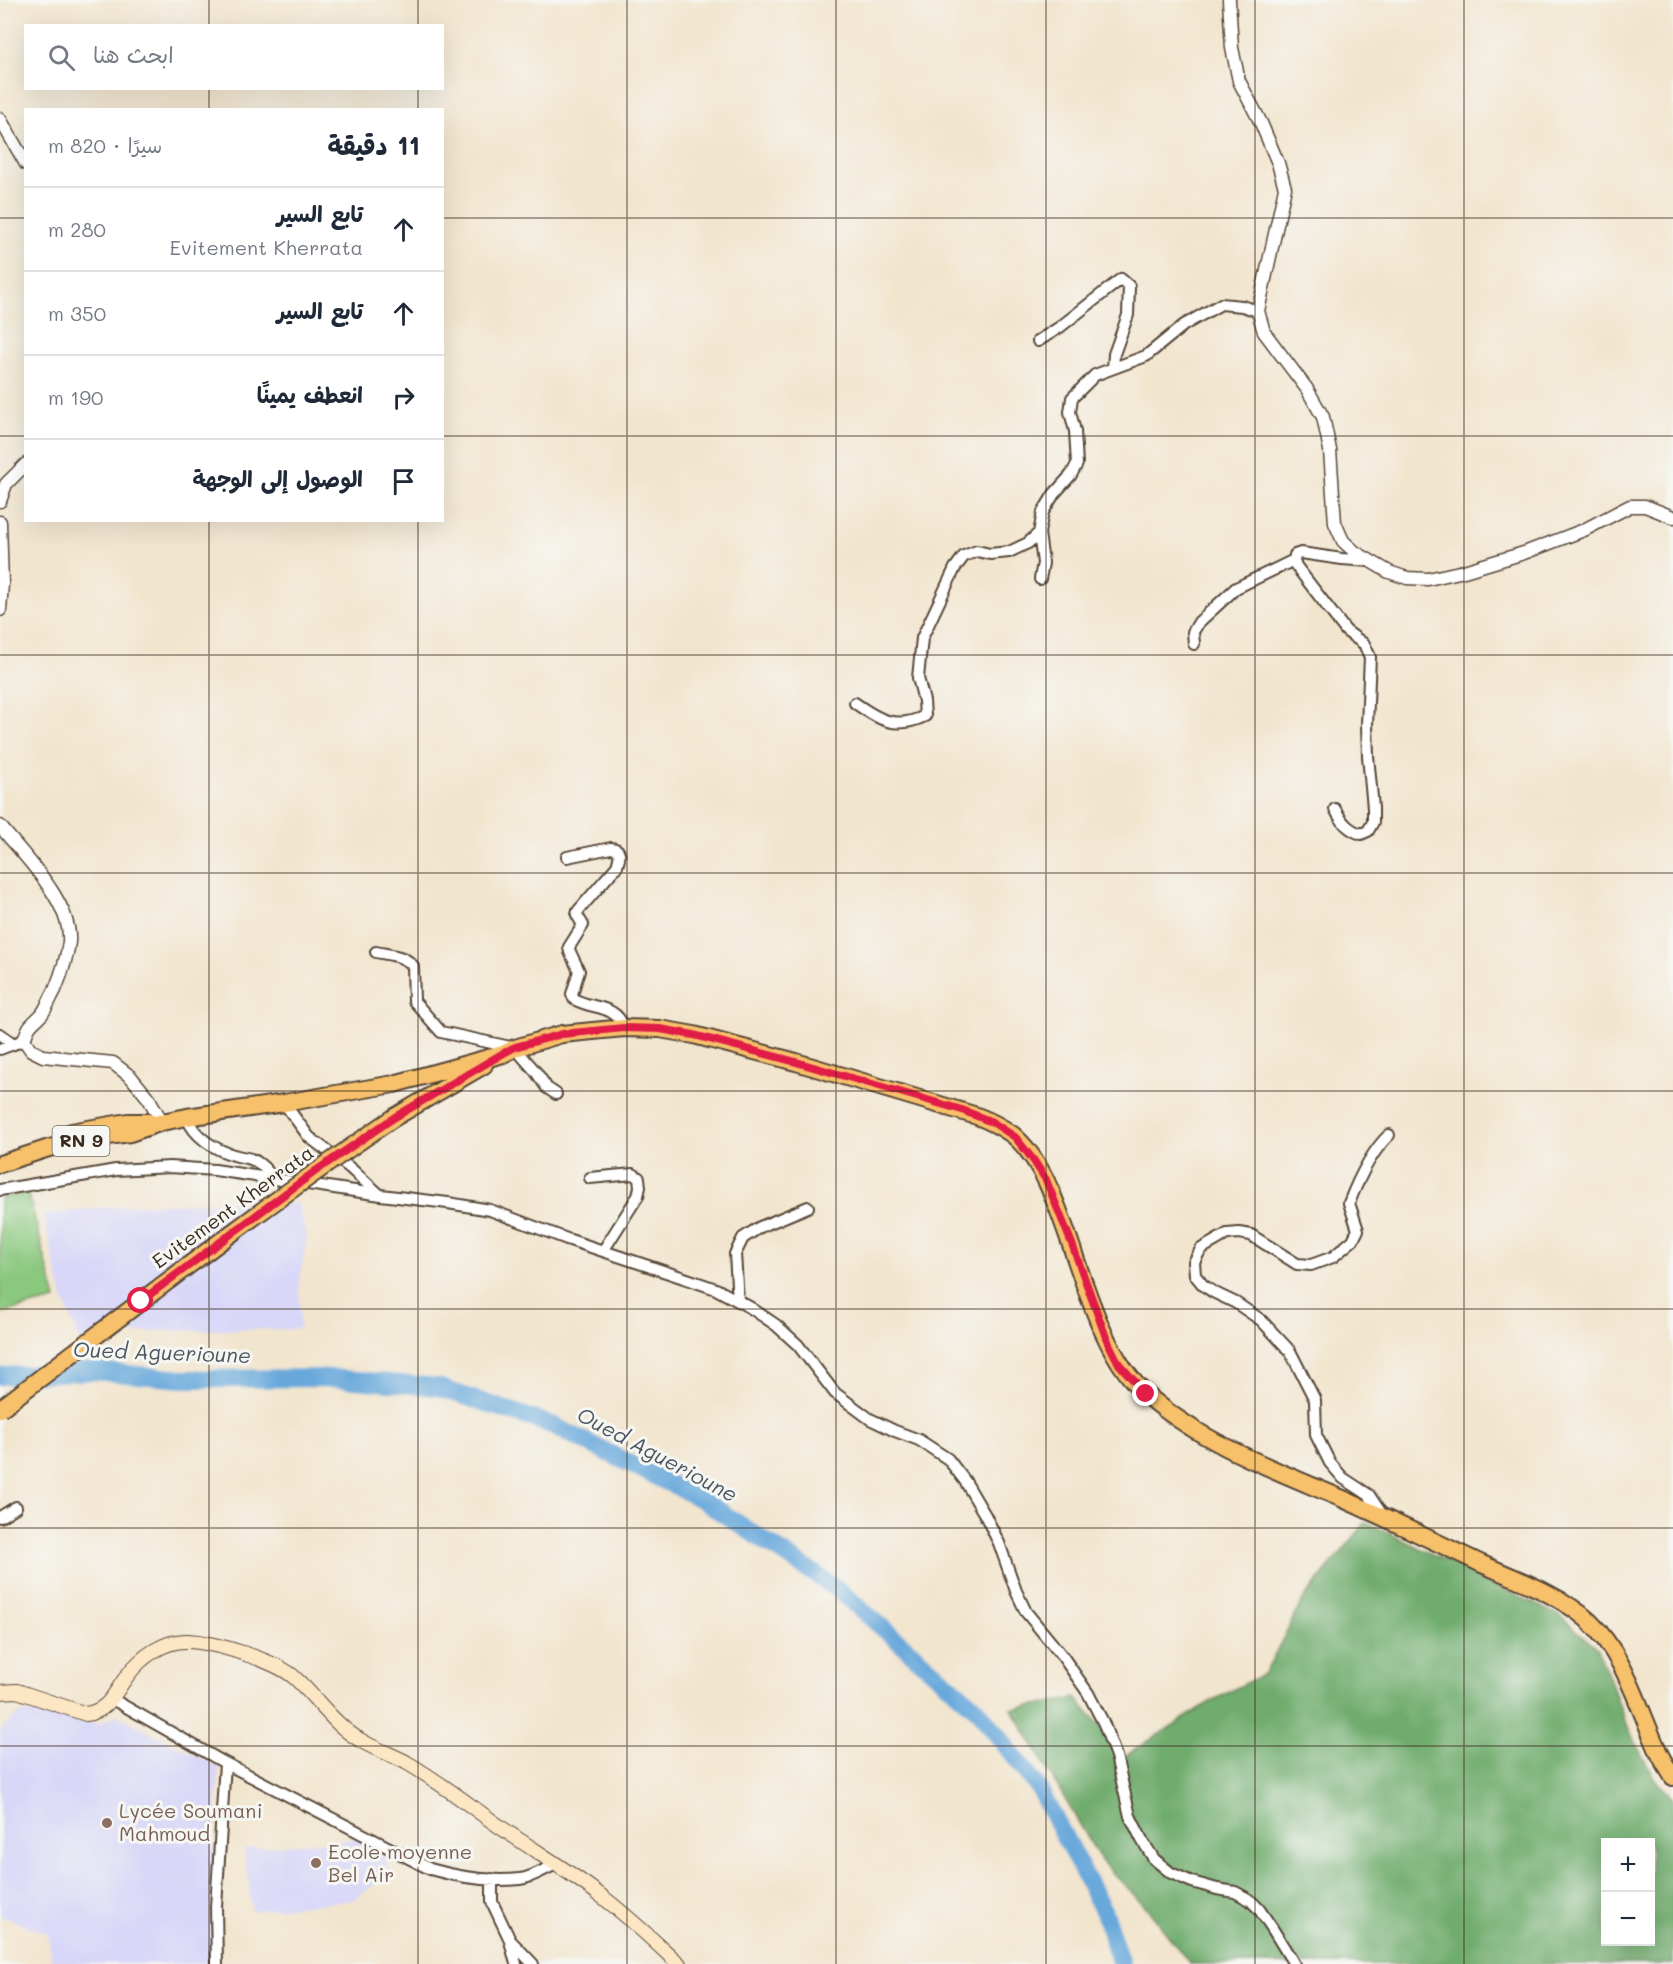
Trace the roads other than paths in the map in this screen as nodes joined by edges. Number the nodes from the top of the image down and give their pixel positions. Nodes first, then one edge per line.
1 (1230, 0) edge
2 (0, 119) edge
3 (24, 161) edge
4 (1258, 311) junction
5 (1038, 341) dead end
6 (1113, 368) junction
7 (24, 466) edge
8 (0, 501) edge
9 (1673, 517) edge
10 (1, 529) edge
11 (1039, 533) junction
12 (1294, 560) junction
13 (1369, 561) junction
14 (1040, 579) dead end
15 (0, 610) edge
16 (1194, 645) dead end
17 (855, 703) dead end
18 (1335, 809) dead end
19 (0, 826) edge
20 (567, 857) dead end
21 (376, 952) dead end
22 (624, 1028) junction
23 (0, 1034) edge
24 (19, 1042) junction
25 (0, 1049) edge
26 (509, 1051) junction
27 (556, 1094) dead end
28 (284, 1103) junction
29 (187, 1117) junction
30 (162, 1122) junction
31 (1389, 1135) dead end
32 (0, 1152) edge
33 (0, 1164) edge
34 (590, 1178) dead end
35 (274, 1179) junction
36 (0, 1190) edge
37 (381, 1195) junction
38 (808, 1207) dead end
39 (603, 1251) junction
40 (738, 1301) junction
41 (0, 1409) edge
42 (16, 1507) dead end
43 (1383, 1516) junction
44 (0, 1517) edge
45 (0, 1692) edge
46 (112, 1699) junction
47 (225, 1762) junction
48 (1673, 1777) edge
49 (556, 1864) junction
50 (492, 1879) junction
51 (510, 1940) junction
52 (217, 1964) edge
53 (516, 1964) edge
54 (533, 1964) edge
55 (679, 1964) edge
56 (1294, 1964) edge

1 - 4 street
2 - 3 street
4 - 6 street
4 - 13 street
5 - 6 street
6 - 11 street
7 - 8 street
9 - 13 street
10 - 15 street
11 - 14 street
11 - 17 street
12 - 13 street
12 - 16 street
12 - 18 street
19 - 24 street
20 - 22 street
21 - 26 street
22 - 26 main road, RN 9
22 - 43 main road, RN 9
23 - 24 street
24 - 25 street
24 - 30 street
26 - 27 street
26 - 28 main road, RN 9
26 - 41 main road, Evitement Kherrata, bridge
28 - 29 main road, RN 9
28 - 37 street
29 - 30 main road, RN 9
29 - 35 street
30 - 32 main road, RN 9
30 - 33 main road, RN 9
31 - 43 street
34 - 39 street
35 - 36 street
35 - 37 street
37 - 39 street
38 - 40 street
39 - 40 street
40 - 56 street
42 - 44 street
43 - 48 main road, RN 9
45 - 46 main road
46 - 47 street
46 - 49 main road
47 - 50 street
47 - 52 street
49 - 50 street
49 - 55 main road
50 - 51 street
51 - 53 street
51 - 54 street

